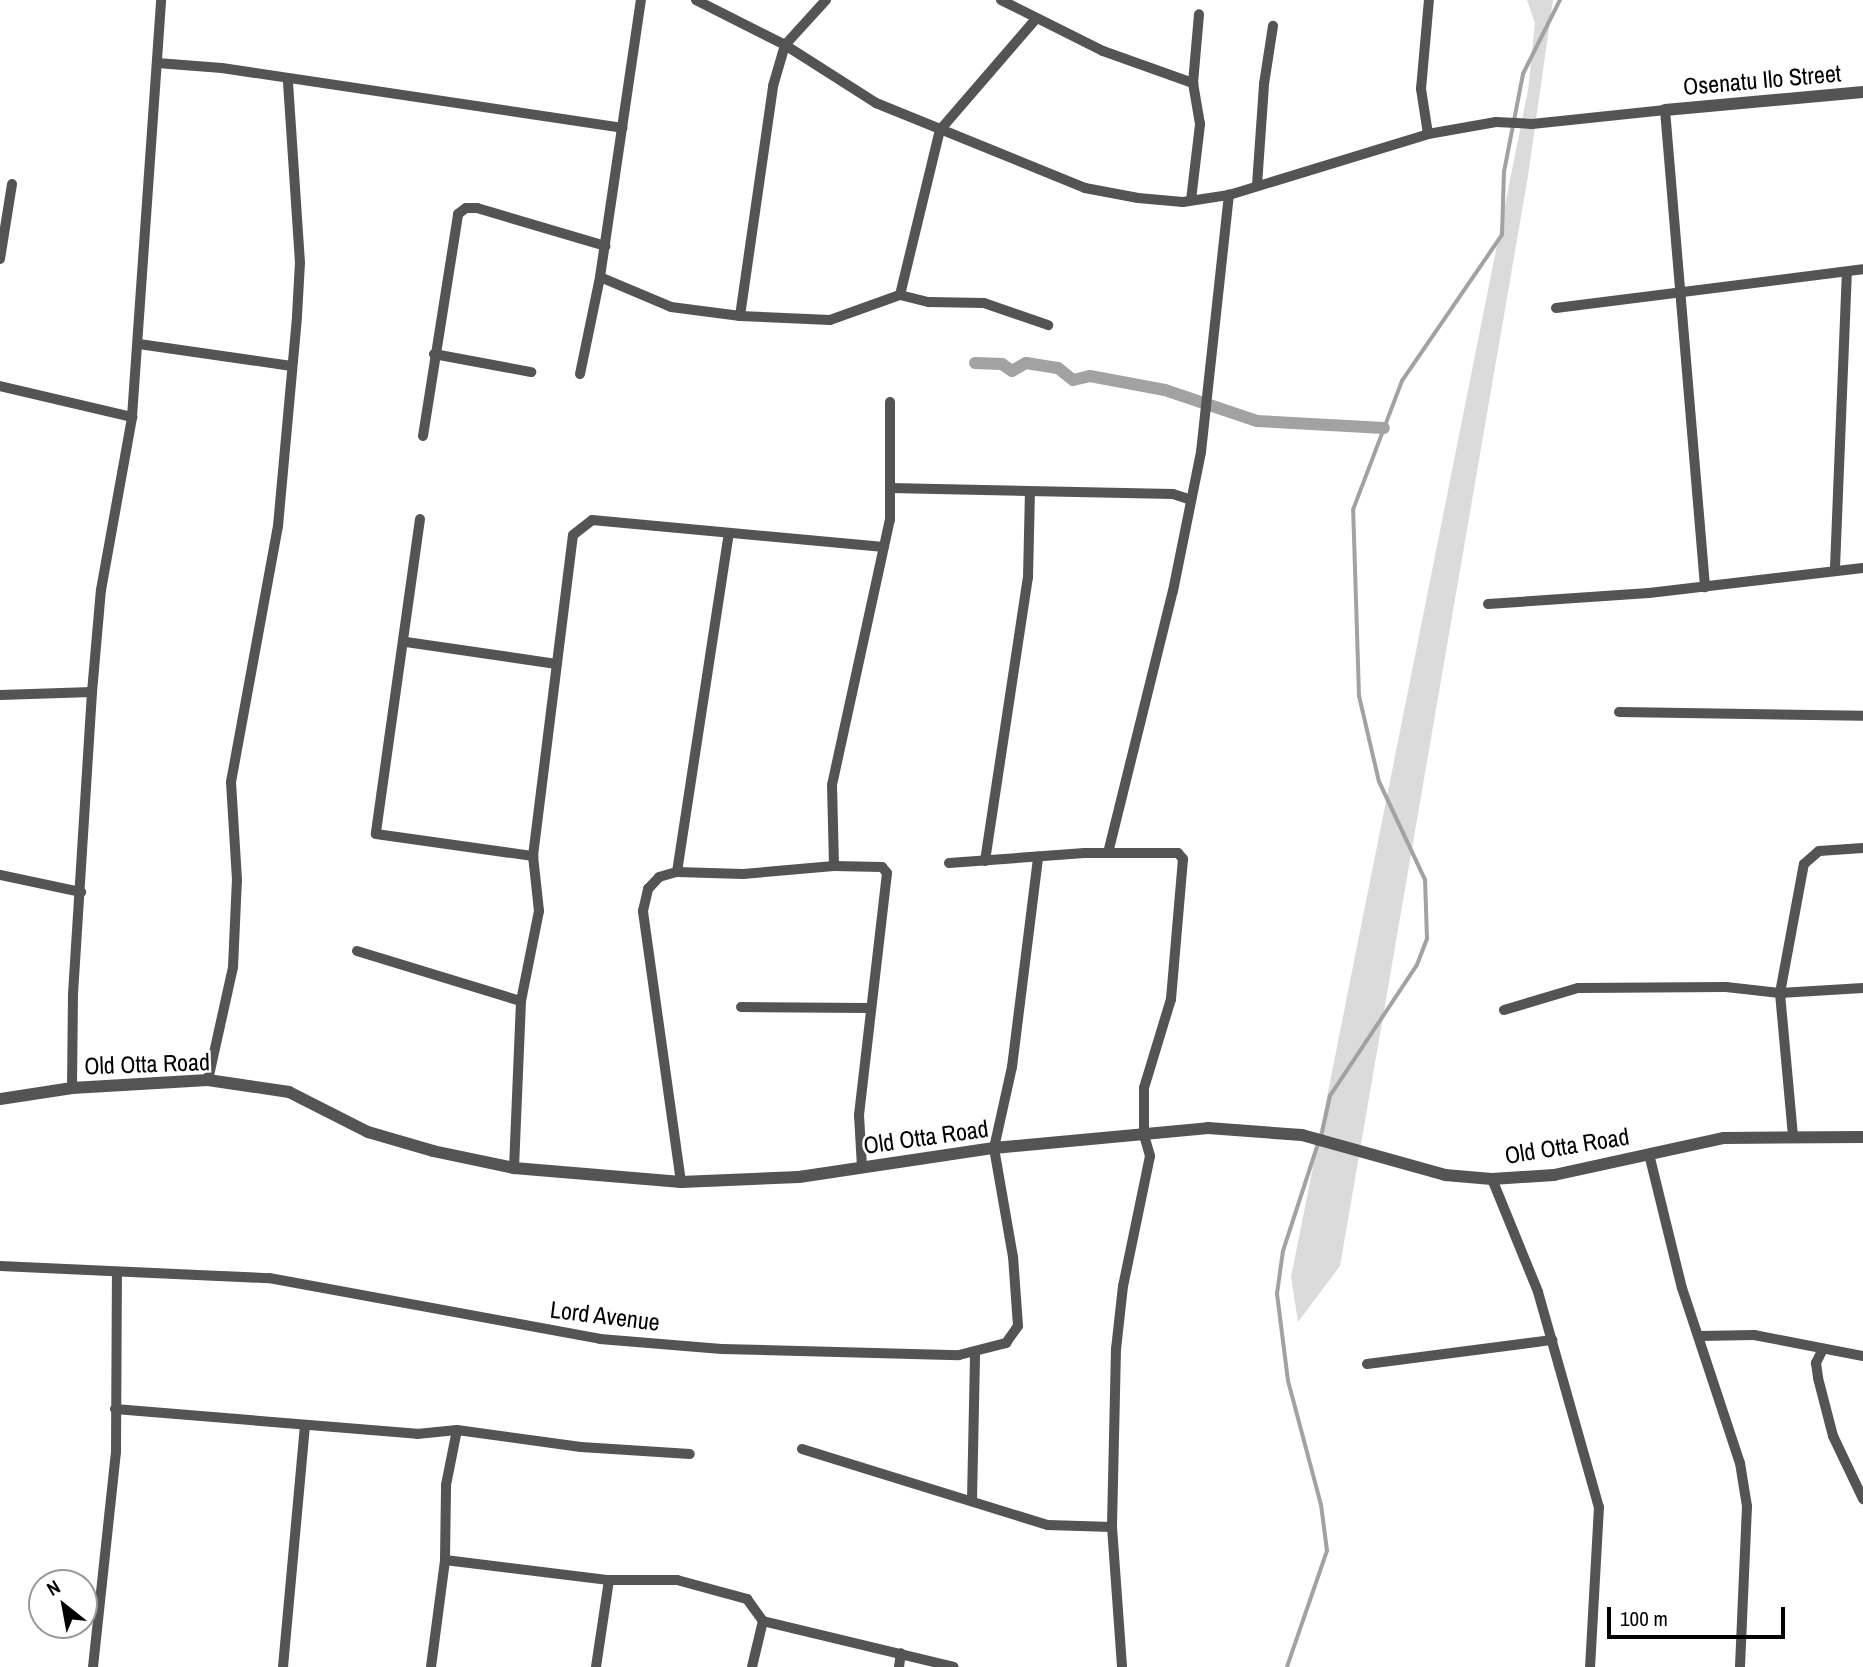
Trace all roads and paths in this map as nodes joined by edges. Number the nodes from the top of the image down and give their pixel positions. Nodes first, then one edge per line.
1 (161, 0) edge
2 (641, 0) edge
3 (695, 0) edge
4 (826, 0) edge
5 (1001, 0) edge
6 (1429, 0) edge
7 (1199, 14) dead end
8 (1035, 20) junction
9 (1273, 26) dead end
10 (785, 45) junction
11 (157, 63) junction
12 (288, 81) junction
13 (1193, 83) junction
14 (1863, 92) edge
15 (1665, 110) junction
16 (623, 128) junction
17 (940, 130) junction
18 (1428, 134) junction
19 (12, 184) dead end
20 (1257, 185) junction
21 (1228, 195) junction
22 (1191, 200) junction
23 (604, 246) junction
24 (0, 259) edge
25 (1863, 269) edge
26 (1847, 272) junction
27 (600, 277) junction
28 (1683, 293) junction
29 (900, 295) junction
30 (1556, 308) dead end
31 (740, 316) junction
32 (1048, 325) dead end
33 (139, 344) junction
34 (434, 354) junction
35 (291, 366) junction
36 (531, 372) dead end
37 (580, 374) dead end
38 (0, 386) edge
39 (890, 402) dead end
40 (132, 417) junction
41 (423, 436) dead end
42 (890, 488) junction
43 (1030, 493) junction
44 (1191, 500) junction
45 (421, 519) dead end
46 (729, 534) junction
47 (884, 547) junction
48 (1835, 568) junction
49 (1863, 568) edge
50 (1705, 587) junction
51 (1488, 604) dead end
52 (406, 642) junction
53 (556, 664) junction
54 (92, 692) junction
55 (0, 695) edge
56 (1619, 712) dead end
57 (1863, 716) edge
58 (1863, 848) edge
59 (1108, 853) junction
60 (533, 856) junction
61 (1038, 857) junction
62 (985, 860) junction
63 (949, 863) dead end
64 (834, 866) junction
65 (677, 872) junction
66 (0, 876) edge
67 (80, 892) junction
68 (357, 951) dead end
69 (1863, 988) edge
70 (1780, 993) junction
71 (521, 1002) junction
72 (741, 1007) dead end
73 (870, 1008) junction
74 (1504, 1010) dead end
75 (208, 1080) junction
76 (72, 1088) junction
77 (0, 1099) edge
78 (1144, 1135) junction
79 (1793, 1136) junction
80 (1863, 1138) edge
81 (995, 1148) junction
82 (1649, 1154) junction
83 (862, 1167) junction
84 (514, 1168) junction
85 (1492, 1179) junction
86 (681, 1182) junction
87 (0, 1266) edge
88 (117, 1273) junction
89 (1700, 1336) junction
90 (1552, 1340) junction
91 (1823, 1349) junction
92 (975, 1353) junction
93 (1863, 1356) edge
94 (1367, 1364) dead end
95 (115, 1409) junction
96 (305, 1425) junction
97 (457, 1430) junction
98 (802, 1449) dead end
99 (690, 1454) dead end
100 (1863, 1499) edge
101 (972, 1500) junction
102 (1112, 1527) junction
103 (445, 1560) junction
104 (609, 1580) junction
105 (763, 1621) junction
106 (901, 1653) junction
107 (93, 1667) edge
108 (283, 1667) edge
109 (431, 1667) edge
110 (596, 1667) edge
111 (752, 1667) edge
112 (899, 1667) edge
113 (954, 1667) edge
114 (1122, 1667) edge
115 (1590, 1667) edge
116 (1740, 1667) edge

1 - 11 street
2 - 16 street
3 - 10 street
4 - 10 street
5 - 8 street
6 - 18 street
7 - 13 street
8 - 13 street
8 - 17 street
9 - 20 street
10 - 17 street
10 - 31 street
11 - 12 street
11 - 33 street
12 - 16 street
12 - 35 street
13 - 22 street
14 - 15 street, Osenatu Ilo Street
15 - 18 street
15 - 28 street
16 - 23 street
17 - 22 street
17 - 29 street
18 - 20 street
19 - 24 street
20 - 21 street
21 - 22 street
21 - 44 street
23 - 27 street
23 - 34 street
25 - 26 street
26 - 28 street
26 - 48 street
27 - 31 street
27 - 37 street
28 - 30 street
28 - 50 street
29 - 31 street
29 - 32 street
33 - 35 street
33 - 40 street
34 - 36 street
34 - 41 street
35 - 75 street
38 - 40 street
39 - 42 street
40 - 54 street
42 - 43 street
42 - 47 street
43 - 44 street
43 - 62 street
44 - 59 street
45 - 52 street
46 - 47 street
46 - 53 street
46 - 65 street
47 - 64 street
48 - 49 street
48 - 50 street
50 - 51 street
52 - 53 street
52 - 60 street
53 - 60 street
54 - 55 street
54 - 67 street
56 - 57 street
58 - 70 street
59 - 61 street
59 - 78 street
60 - 71 street
61 - 62 street
61 - 81 street
62 - 63 street
64 - 65 street
64 - 73 street
65 - 86 street
66 - 67 street
67 - 76 street
68 - 71 street
69 - 70 street
70 - 74 street
70 - 79 street
71 - 84 street
72 - 73 street
73 - 83 street
75 - 76 street, Old Otta Road
75 - 84 street, Old Otta Road
76 - 77 street, Old Otta Road
78 - 81 street, Old Otta Road
78 - 85 street, Old Otta Road
78 - 102 street
79 - 80 street, Old Otta Road
79 - 82 street, Old Otta Road
81 - 83 street, Old Otta Road
81 - 92 street, Lord Avenue
82 - 85 street, Old Otta Road
82 - 89 street
83 - 86 street, Old Otta Road
84 - 86 street, Old Otta Road
85 - 90 street
87 - 88 street, Lord Avenue
88 - 92 street, Lord Avenue
88 - 95 street
89 - 91 street
89 - 116 street
90 - 94 street
90 - 115 street
91 - 93 street
91 - 100 street
92 - 101 street
95 - 96 street
95 - 107 street
96 - 97 street
96 - 108 street
97 - 99 street
97 - 103 street
98 - 101 street
101 - 102 street
102 - 114 street
103 - 104 street
103 - 109 street
104 - 105 street
104 - 110 street
105 - 106 street
105 - 111 street
106 - 112 street
106 - 113 street

